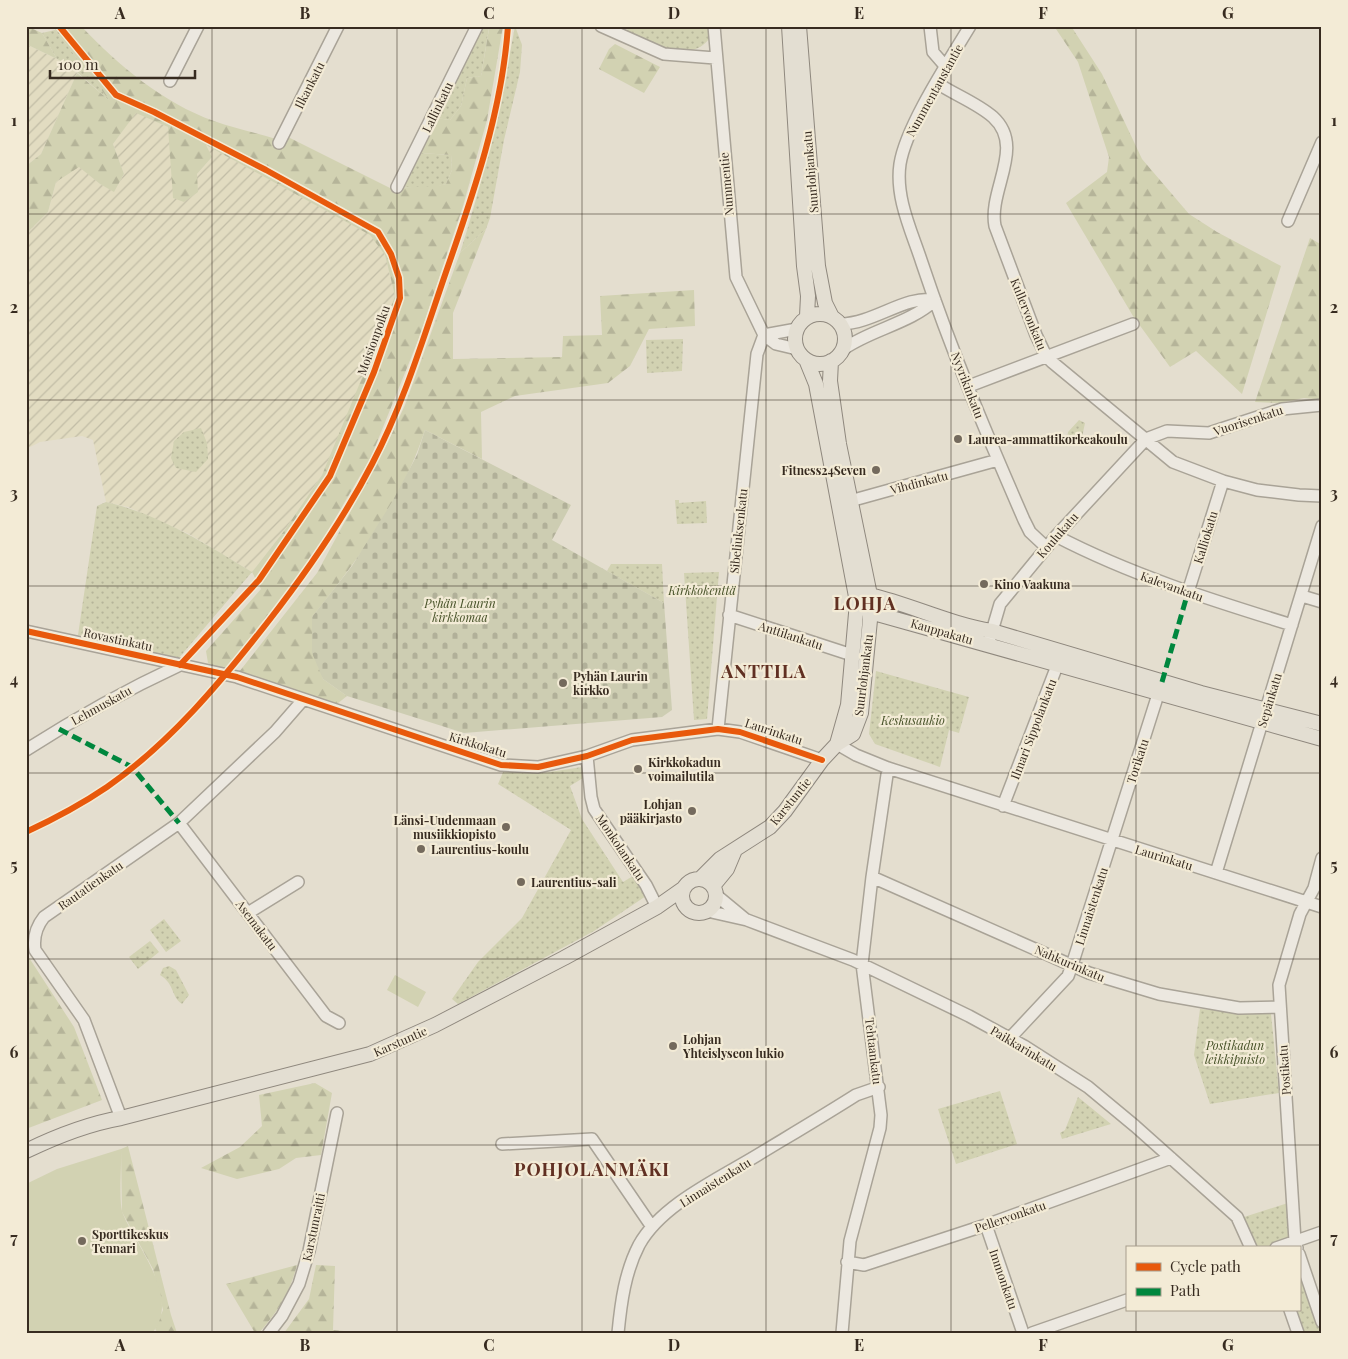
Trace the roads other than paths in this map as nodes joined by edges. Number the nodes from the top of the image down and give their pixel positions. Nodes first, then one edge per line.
1 (198, 26) edge
2 (338, 26) edge
3 (477, 26) edge
4 (601, 26) edge
5 (714, 26) edge
6 (788, 26) edge
7 (799, 26) edge
8 (930, 26) edge
9 (970, 26) edge
10 (716, 58) junction
11 (946, 67) junction
12 (170, 81) dead end
13 (937, 82) junction
14 (1322, 142) edge
15 (279, 143) dead end
16 (397, 187) dead end
17 (1288, 221) dead end
18 (935, 300) junction
19 (807, 316) junction
20 (836, 320) junction
21 (1133, 324) dead end
22 (797, 330) junction
23 (764, 335) junction
24 (797, 348) junction
25 (845, 348) junction
26 (1046, 356) junction
27 (831, 361) junction
28 (807, 362) junction
29 (968, 386) junction
30 (1322, 405) edge
31 (1146, 439) junction
32 (993, 461) junction
33 (1222, 481) junction
34 (1322, 496) edge
35 (850, 501) junction
36 (1322, 526) edge
37 (1056, 536) junction
38 (1046, 547) junction
39 (1188, 592) junction
40 (870, 595) junction
41 (1302, 596) junction
42 (857, 602) junction
43 (1322, 602) edge
44 (870, 612) junction
45 (729, 615) junction
46 (1292, 625) junction
47 (26, 631) edge
48 (990, 637) junction
49 (852, 655) junction
50 (1060, 658) junction
51 (180, 665) junction
52 (237, 677) joint
53 (1160, 687) junction
54 (302, 701) junction
55 (1264, 716) junction
56 (1322, 724) edge
57 (718, 729) junction
58 (1322, 739) edge
59 (837, 744) junction
60 (26, 750) edge
61 (587, 756) junction
62 (822, 760) junction
63 (888, 768) junction
64 (1003, 806) junction
65 (178, 823) junction
66 (1112, 841) junction
67 (735, 850) junction
68 (1322, 858) edge
69 (1216, 873) junction
70 (872, 876) junction
71 (700, 879) junction
72 (298, 882) dead end
73 (684, 888) junction
74 (714, 890) junction
75 (1305, 902) junction
76 (657, 907) junction
77 (1322, 907) edge
78 (689, 910) junction
79 (708, 911) junction
80 (248, 913) junction
81 (747, 920) junction
82 (862, 964) junction
83 (1072, 965) junction
84 (1279, 1007) junction
85 (339, 1023) dead end
86 (1010, 1038) junction
87 (879, 1087) junction
88 (337, 1113) dead end
89 (120, 1118) junction
90 (502, 1144) dead end
91 (26, 1151) edge
92 (1171, 1158) junction
93 (26, 1160) edge
94 (986, 1225) junction
95 (652, 1227) junction
96 (1322, 1232) edge
97 (1296, 1244) edge
98 (1250, 1246) edge
99 (1300, 1257) edge
100 (847, 1262) junction
101 (1126, 1300) edge
102 (1291, 1312) edge
103 (1322, 1322) edge
104 (269, 1333) edge
105 (618, 1333) edge
106 (842, 1333) edge
107 (1023, 1333) edge
108 (1032, 1333) edge
109 (1298, 1333) edge

1 - 12 street
2 - 15 street, Ilkankatu
3 - 16 street, Lallinkatu
4 - 10 street
5 - 10 street, Nummentie
6 - 19 main road, Suurlohjankatu
7 - 20 main road, Suurlohjankatu
8 - 11 street
9 - 11 street, Nummentaustantie
10 - 23 street, Nummentie
11 - 13 street, Nummentaustantie
13 - 18 street, Nummentaustantie
13 - 26 street, Kullervonkatu
14 - 17 street
18 - 20 street
18 - 25 street
18 - 29 street, Nyyrikinkatu
19 - 20 main road
19 - 22 main road
20 - 25 main road
21 - 26 street
22 - 23 street
22 - 24 main road
23 - 24 street
23 - 45 street, Sibeliuksenkatu
24 - 28 main road
25 - 27 main road
26 - 29 street
26 - 31 street, Kullervonkatu
27 - 28 main road
27 - 35 main road, Suurlohjankatu
28 - 42 main road, Suurlohjankatu
29 - 32 street, Nyyrikinkatu
30 - 31 street, Vuorisenkatu
31 - 33 street, Kullervonkatu
31 - 37 street, Koulukatu
32 - 35 street, Vihdinkatu
32 - 38 street, Nyyrikinkatu
33 - 34 street, Kullervonkatu
33 - 39 street, Kalliokatu
35 - 40 main road, Suurlohjankatu
36 - 41 street, Sepänkatu
37 - 38 street, Koulukatu
37 - 39 street, Kalevankatu
38 - 48 street, Koulukatu
39 - 46 street, Kalevankatu
40 - 42 main road
40 - 44 main road, Suurlohjankatu
40 - 48 main road, Kauppakatu
41 - 43 street
41 - 46 street, Sepänkatu
42 - 44 main road, Kauppakatu
42 - 49 main road, Suurlohjankatu
44 - 48 main road, Kauppakatu
44 - 59 main road, Suurlohjankatu
45 - 49 street, Anttilankatu
45 - 57 street, Sibeliuksenkatu
46 - 55 street, Sepänkatu
47 - 51 street, Rovastinkatu
48 - 50 main road, Kauppakatu
49 - 59 main road, Suurlohjankatu
50 - 53 main road, Kauppakatu
50 - 64 street, Ilmari Sippolankatu
51 - 52 street, Rovastinkatu
51 - 60 street, Lehmuskatu
52 - 54 street, Kirkkokatu
53 - 55 main road, Kauppakatu
53 - 66 street, Torikatu
54 - 61 street, Kirkkokatu
54 - 65 street, Rautatienkatu
55 - 56 main road, Kauppakatu
55 - 58 main road, Kauppakatu
55 - 69 street, Sepänkatu
57 - 61 street, Kirkkokatu
57 - 62 street, Laurinkatu
59 - 62 main road, Karstuntie
59 - 63 street, Laurinkatu
61 - 76 street, Monkolankatu
62 - 67 main road, Karstuntie
63 - 64 street, Laurinkatu
63 - 70 street, Tehtaankatu
64 - 66 street, Laurinkatu
65 - 80 street, Asemakatu
65 - 89 street, Rautatienkatu
66 - 69 street, Laurinkatu
66 - 83 street, Linnaistenkatu
67 - 71 main road, Karstuntie
67 - 74 main road
68 - 75 street, Postikatu
69 - 75 street, Laurinkatu
70 - 82 street, Tehtaankatu
70 - 83 street, Nahkurinkatu
71 - 73 main road
71 - 74 main road
72 - 80 street
73 - 76 main road, Karstuntie
73 - 78 main road
74 - 79 main road
74 - 81 street, Paikkarinkatu
75 - 77 street, Laurinkatu
75 - 84 street, Postikatu
76 - 78 main road
76 - 89 main road, Karstuntie
78 - 79 main road
79 - 81 street, Paikkarinkatu
80 - 85 street, Asemakatu
81 - 82 street, Paikkarinkatu
82 - 86 street, Paikkarinkatu
82 - 87 street, Tehtaankatu
83 - 84 street, Nahkurinkatu
83 - 86 street, Linnaistenkatu
84 - 97 street, Postikatu
86 - 92 street, Paikkarinkatu
87 - 95 street, Linnaistenkatu
87 - 100 street, Tehtaankatu
88 - 104 street, Karstunraitti
89 - 91 main road, Karstuntie
89 - 93 main road, Karstuntie
90 - 95 street
92 - 94 street, Pellervonkatu
92 - 98 street, Paikkarinkatu
94 - 100 street, Pellervonkatu
94 - 107 street, Immonkatu
95 - 105 street, Linnaistenkatu
96 - 97 street
99 - 103 street
100 - 106 street, Tehtaankatu
101 - 108 street
102 - 109 street

